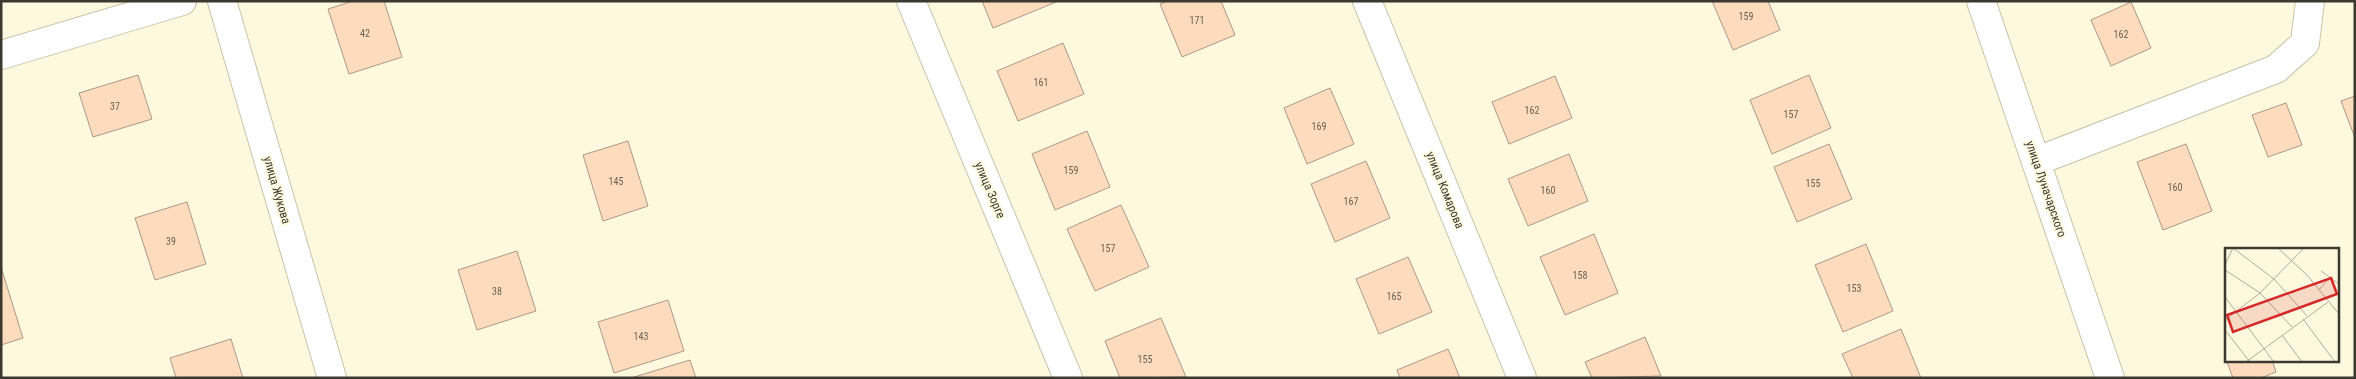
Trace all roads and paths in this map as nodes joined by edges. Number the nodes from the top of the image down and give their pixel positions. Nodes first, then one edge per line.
1 (182, 1) edge
2 (222, 1) edge
3 (910, 1) edge
4 (1367, 1) edge
5 (1981, 1) edge
6 (2310, 1) edge
7 (1, 54) edge
8 (2037, 161) junction
9 (332, 378) edge
10 (1068, 378) edge
11 (1522, 378) edge
12 (2110, 378) edge

1 - 7 street
2 - 9 street, улица Жукова
3 - 10 street, улица Зорге
4 - 11 street, улица Комарова
5 - 8 street, улица Луначарского
6 - 8 street
8 - 12 street, улица Луначарского

